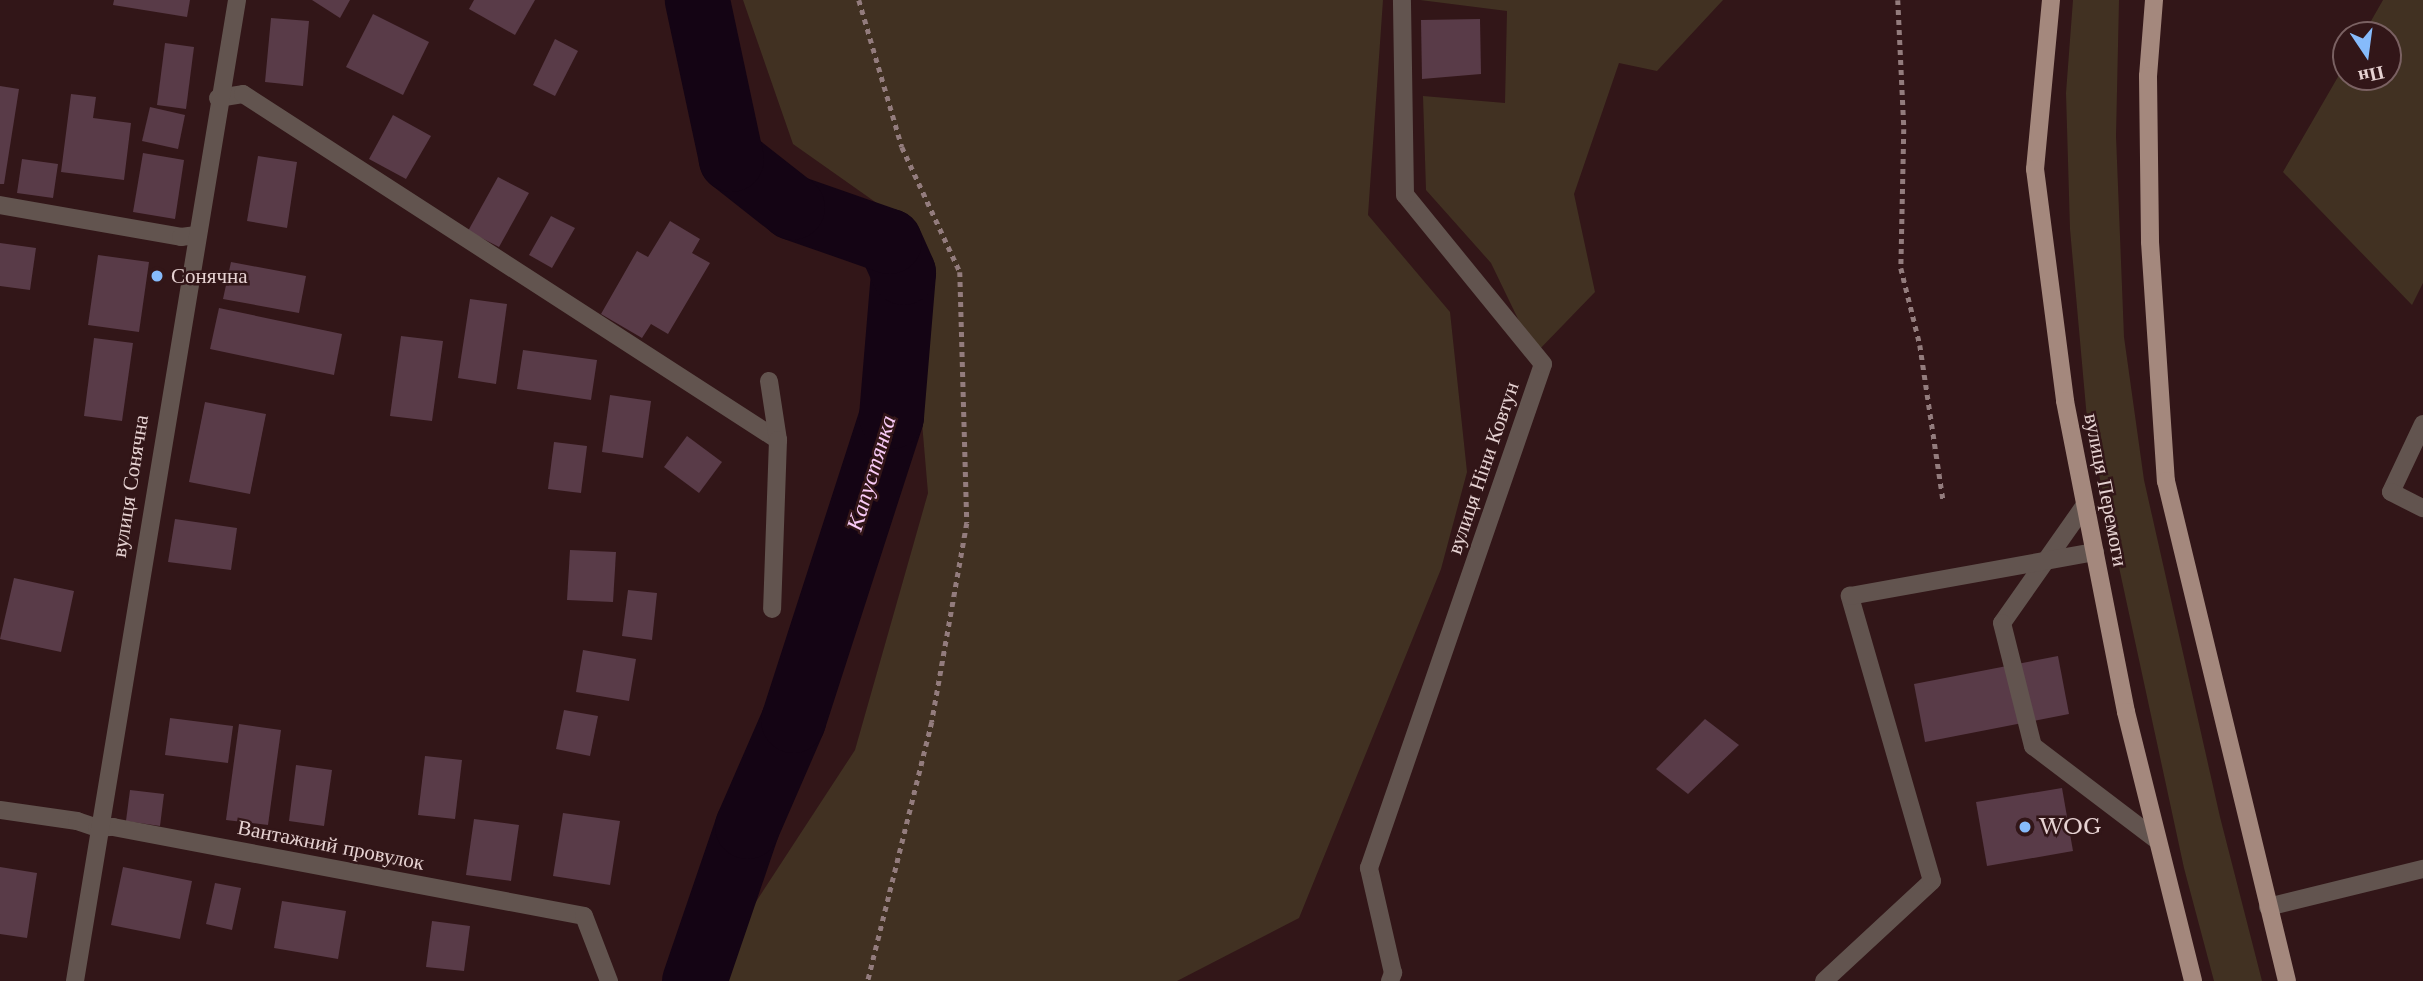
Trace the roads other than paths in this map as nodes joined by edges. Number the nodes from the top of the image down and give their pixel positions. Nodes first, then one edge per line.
1 (237, 0) edge
2 (1402, 0) edge
3 (2051, 0) edge
4 (2154, 0) edge
5 (218, 99) junction
6 (0, 205) edge
7 (195, 235) junction
8 (769, 382) dead end
9 (2423, 424) edge
10 (778, 440) junction
11 (2085, 505) junction
12 (2423, 508) edge
13 (2095, 552) junction
14 (2046, 561) junction
15 (772, 609) dead end
16 (0, 810) edge
17 (97, 828) junction
18 (2157, 840) junction
19 (2423, 869) edge
20 (2268, 907) junction
21 (75, 981) edge
22 (609, 981) edge
23 (1390, 981) edge
24 (1824, 981) edge
25 (2193, 981) edge
26 (2287, 981) edge

1 - 5 street, вулиця Сонячна
2 - 23 street, вулиця Ніни Ковтун
3 - 11 main road, вулиця Перемоги
4 - 20 main road
5 - 7 street, вулиця Сонячна
5 - 10 street
6 - 7 street
7 - 17 street, вулиця Сонячна
8 - 10 street
9 - 12 street
10 - 15 street
11 - 13 main road, вулиця Перемоги
11 - 14 street
13 - 14 street
13 - 18 main road, вулиця Перемоги
14 - 18 street
14 - 24 street
16 - 17 street, Вантажний провулок
17 - 21 street, вулиця Сонячна
17 - 22 street, Вантажний провулок
18 - 25 main road, вулиця Перемоги
19 - 20 street
20 - 26 main road

